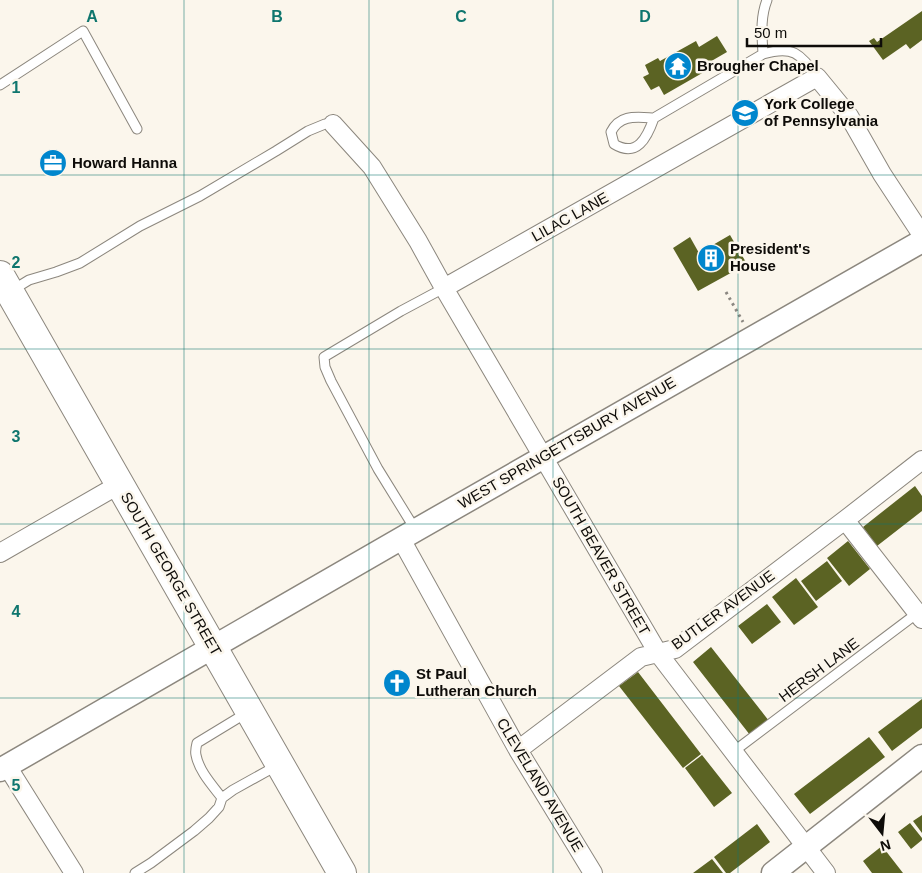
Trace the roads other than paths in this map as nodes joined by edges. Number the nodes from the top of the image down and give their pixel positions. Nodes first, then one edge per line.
1 (767, 0) edge
2 (764, 54) junction
3 (817, 77) junction
4 (0, 86) edge
5 (654, 118) junction
6 (333, 124) joint
7 (137, 130) dead end
8 (922, 235) edge
9 (922, 241) edge
10 (5, 283) edge
11 (444, 288) junction
12 (324, 357) joint
13 (544, 456) junction
14 (922, 460) edge
15 (120, 484) junction
16 (845, 520) junction
17 (409, 534) junction
18 (0, 554) edge
19 (920, 614) edge
20 (212, 647) junction
21 (658, 653) junction
22 (250, 711) junction
23 (518, 750) junction
24 (733, 752) junction
25 (922, 756) edge
26 (280, 764) junction
27 (4, 768) edge
28 (222, 798) junction
29 (807, 847) junction
30 (74, 873) edge
31 (135, 873) edge
32 (342, 873) edge
33 (593, 873) edge
34 (773, 873) edge
35 (826, 873) edge

1 - 2 lane
2 - 3 lane
2 - 5 lane
3 - 8 street
3 - 11 street, LILAC LANE
4 - 7 lane
5 - 5 lane
6 - 10 lane
6 - 11 street, SOUTH BEAVER STREET
9 - 13 street, WEST SPRINGETTSBURY AVENUE
10 - 15 main road, SOUTH GEORGE STREET
11 - 12 lane, LILAC LANE
11 - 13 street, SOUTH BEAVER STREET
12 - 17 lane, CLEVELAND AVENUE
13 - 17 street, WEST SPRINGETTSBURY AVENUE
13 - 21 street, SOUTH BEAVER STREET
14 - 16 street, BUTLER AVENUE
15 - 18 street
15 - 20 main road, SOUTH GEORGE STREET
16 - 19 street
16 - 21 street, BUTLER AVENUE
17 - 20 street, WEST SPRINGETTSBURY AVENUE
17 - 23 street, CLEVELAND AVENUE
19 - 24 lane, HERSH LANE
20 - 22 main road, SOUTH GEORGE STREET
20 - 27 street, WEST SPRINGETTSBURY AVENUE
21 - 23 street, BUTLER AVENUE
21 - 24 street, SOUTH BEAVER STREET
22 - 26 main road, SOUTH GEORGE STREET
22 - 28 lane
23 - 33 street, CLEVELAND AVENUE
24 - 29 street, SOUTH BEAVER STREET
25 - 29 street
26 - 28 lane
26 - 32 main road, SOUTH GEORGE STREET
27 - 30 street
28 - 31 lane
29 - 34 street
29 - 35 street, SOUTH BEAVER STREET

